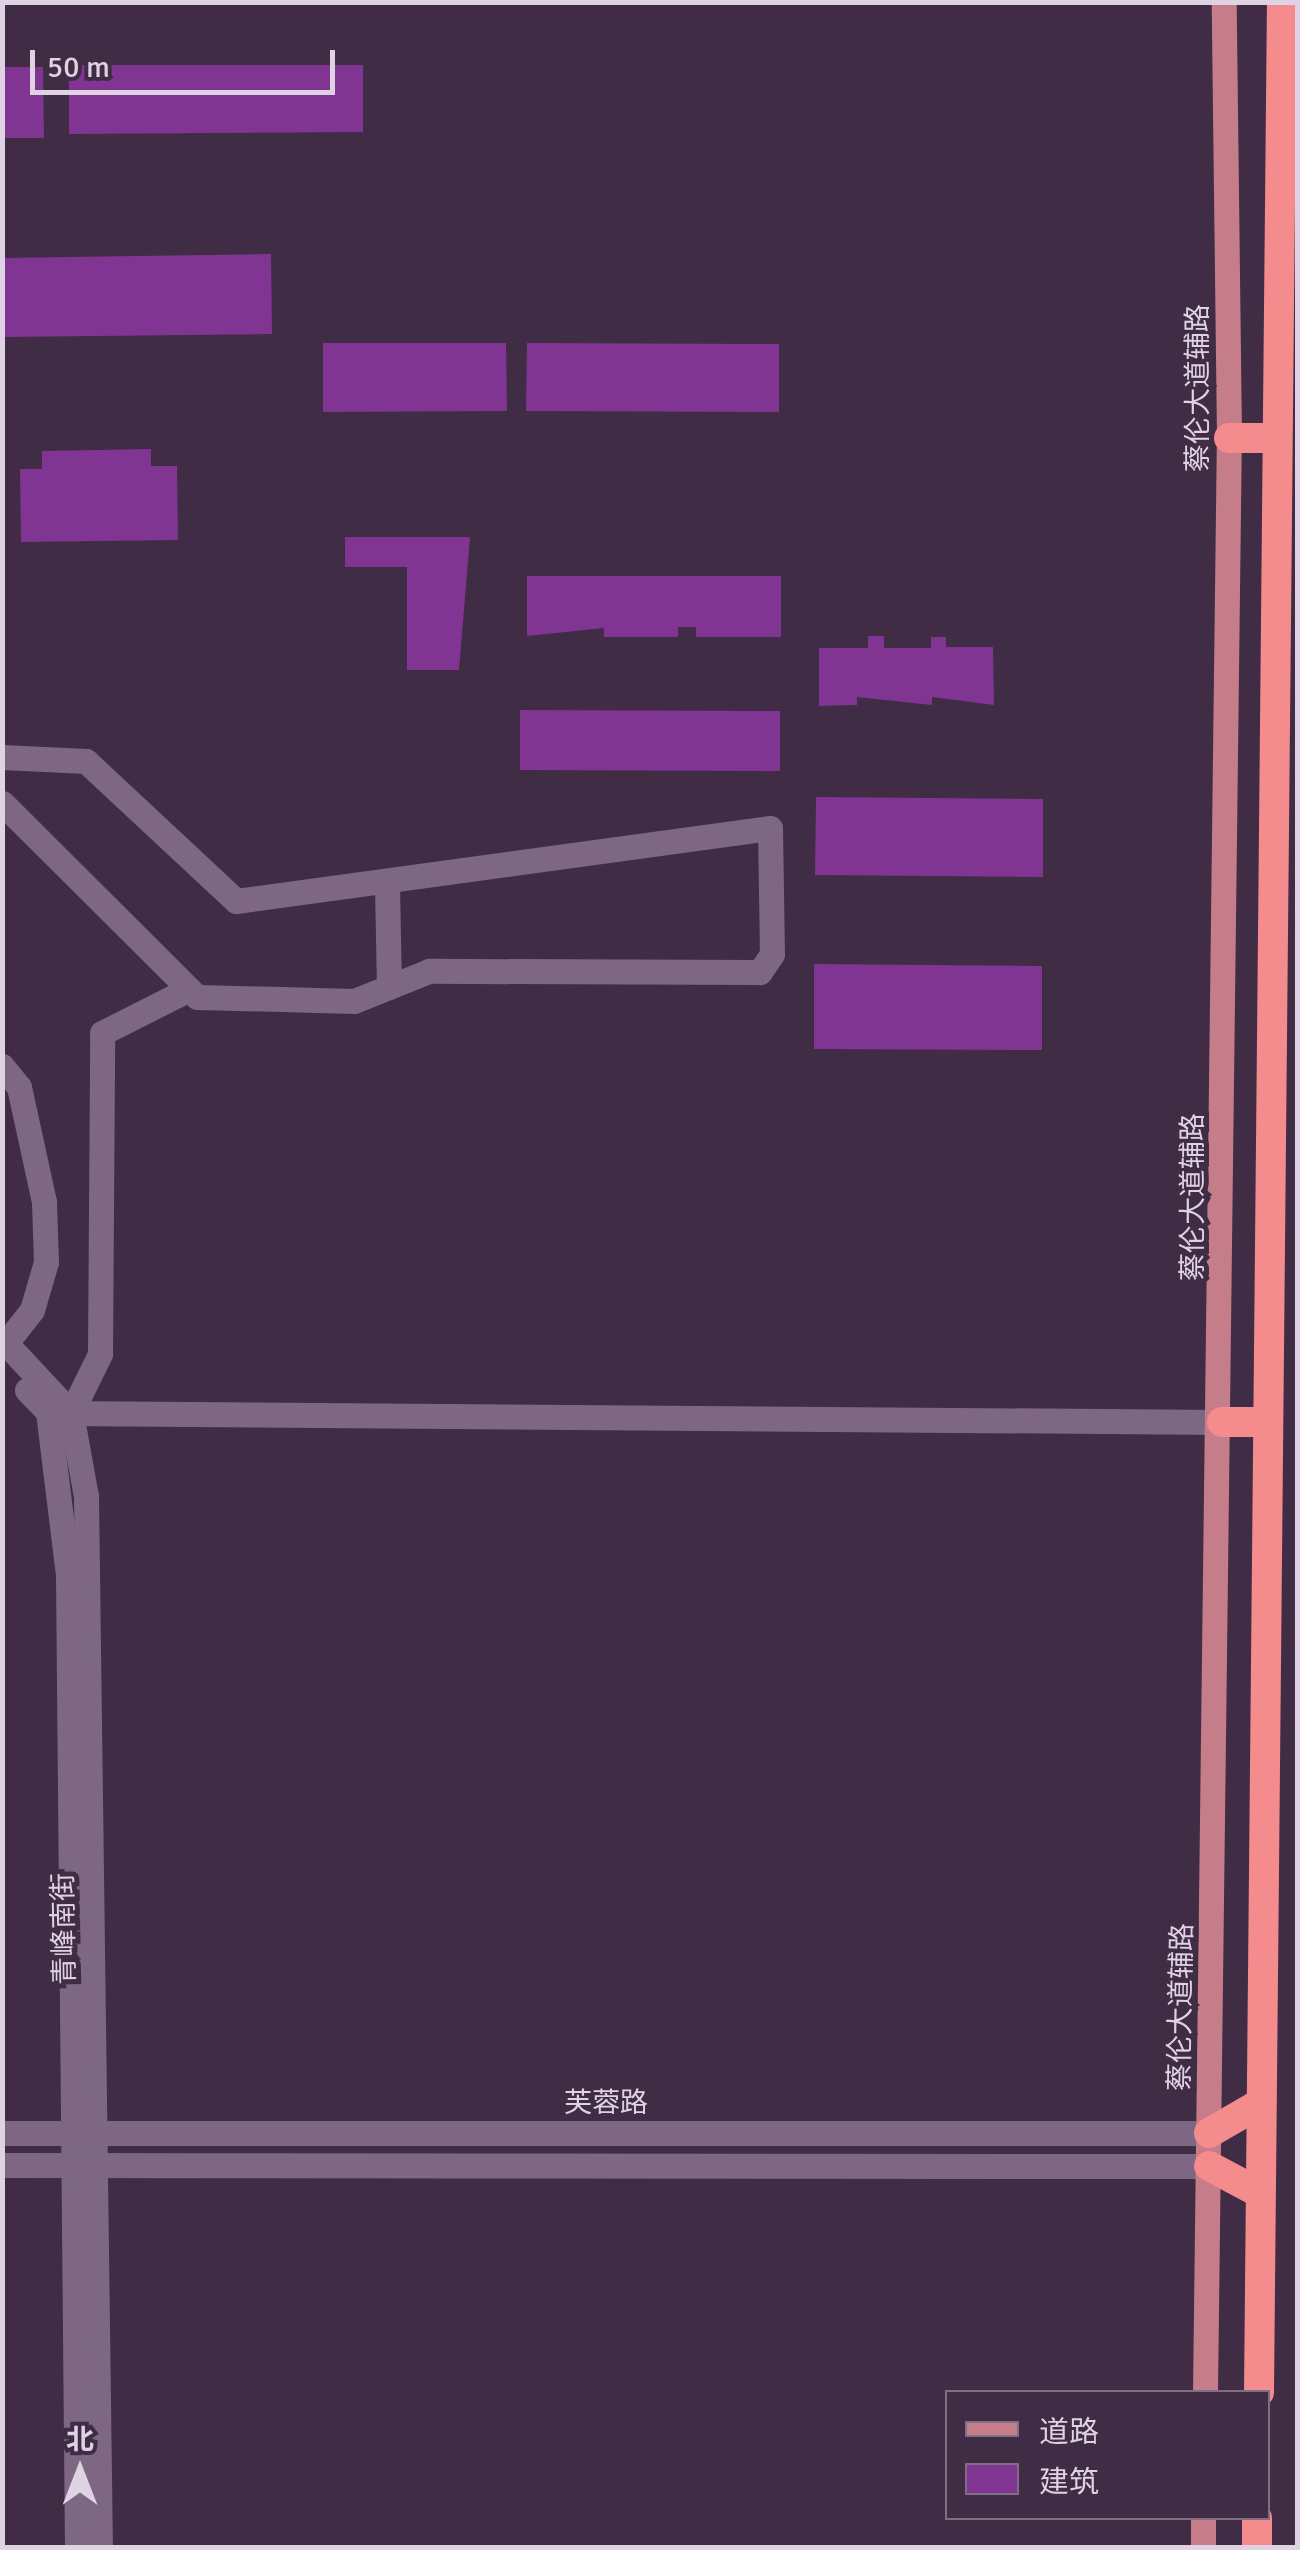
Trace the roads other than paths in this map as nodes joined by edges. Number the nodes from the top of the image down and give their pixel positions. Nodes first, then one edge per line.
1 (1224, 2) edge
2 (1282, 2) edge
3 (1230, 438) junction
4 (1277, 438) junction
5 (2, 757) edge
6 (2, 803) edge
7 (387, 884) junction
8 (390, 987) junction
9 (189, 988) junction
10 (2, 1066) edge
11 (4, 1349) edge
12 (59, 1413) junction
13 (1222, 1422) junction
14 (1266, 1422) junction
15 (1261, 2102) junction
16 (2, 2133) edge
17 (84, 2133) junction
18 (1210, 2133) junction
19 (2, 2165) edge
20 (84, 2165) junction
21 (1209, 2166) junction
22 (1260, 2193) junction
23 (1206, 2390) edge
24 (1258, 2390) edge
25 (1204, 2520) edge
26 (1258, 2520) edge
27 (77, 2548) edge
28 (100, 2548) edge
29 (1203, 2548) edge
30 (1257, 2548) edge

1 - 3 main road, 蔡伦大道辅路
2 - 4 highway
3 - 4 highway
3 - 13 main road, 蔡伦大道辅路
4 - 14 highway
5 - 7 street
6 - 9 street
7 - 8 street
7 - 8 street
8 - 9 street
9 - 12 street
10 - 11 street
11 - 12 street
12 - 13 street
12 - 17 street, 青峰南街
13 - 14 highway
13 - 18 main road, 蔡伦大道辅路
14 - 15 highway
15 - 18 highway
15 - 22 highway
16 - 17 street, 芙蓉路
17 - 18 street, 芙蓉路
17 - 20 street, 青峰南街
18 - 21 main road, 蔡伦大道辅路
19 - 20 street
20 - 21 street
20 - 27 street, 青峰南街
20 - 28 street, 青峰南街
21 - 22 highway
21 - 23 main road, 蔡伦大道辅路
22 - 24 highway
25 - 29 main road
26 - 30 highway

